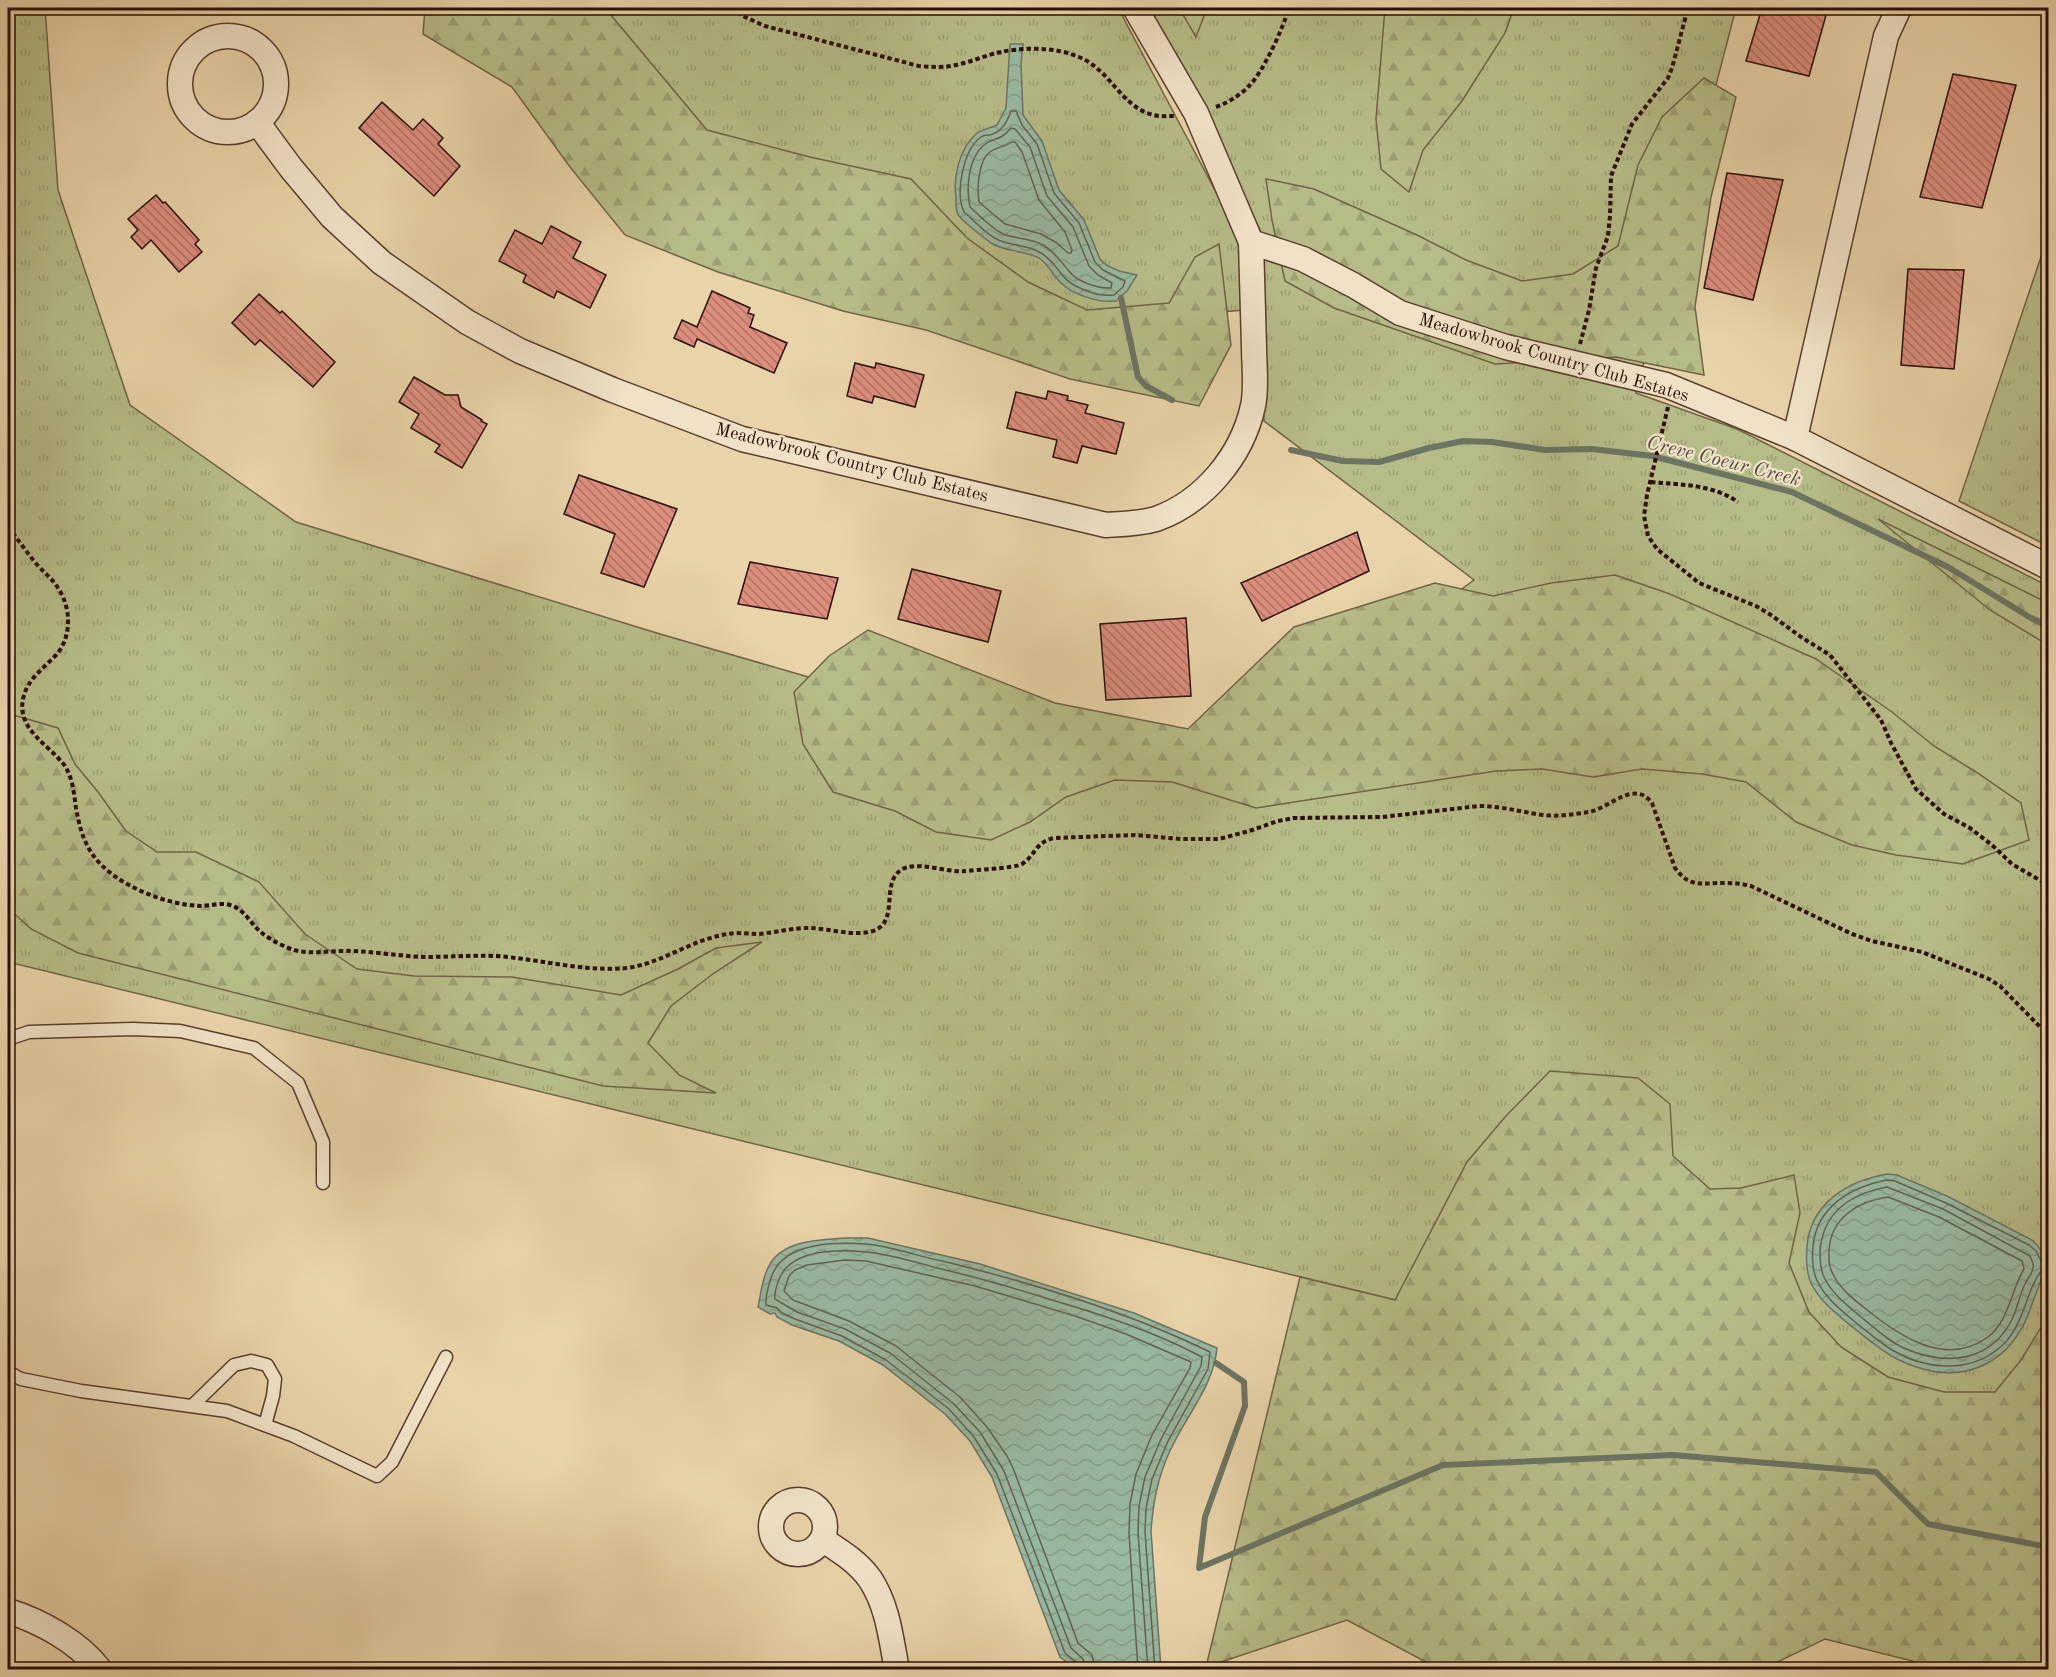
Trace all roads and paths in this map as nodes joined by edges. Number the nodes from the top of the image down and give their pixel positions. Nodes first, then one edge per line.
1 (731, 8) edge
2 (1135, 8) edge
3 (1288, 8) edge
4 (1688, 8) edge
5 (1899, 8) edge
6 (1196, 113) junction
7 (257, 122) dead end
8 (1251, 242) junction
9 (1573, 363) junction
10 (1795, 438) junction
11 (1658, 451) dead end
12 (1651, 482) junction
13 (1738, 502) dead end
14 (8, 527) edge
15 (2049, 567) edge
16 (2049, 885) edge
17 (2049, 1035) edge
18 (8, 1039) edge
19 (323, 1183) dead end
20 (446, 1357) dead end
21 (8, 1372) edge
22 (193, 1405) junction
23 (265, 1425) junction
24 (823, 1540) dead end
25 (8, 1611) edge
26 (100, 1670) edge
27 (897, 1670) edge

1 - 6 path
2 - 6 street, Meadowbrook Country Club Estates
3 - 6 path
4 - 9 path
5 - 10 street
6 - 8 street, Meadowbrook Country Club Estates
7 - 8 street, Meadowbrook Country Club Estates
8 - 9 street, Meadowbrook Country Club Estates
9 - 10 street, Meadowbrook Country Club Estates
10 - 15 street, Meadowbrook Country Club Estates
11 - 12 path
12 - 13 path
12 - 16 path
14 - 17 path
18 - 19 lane
20 - 23 lane
21 - 22 lane
22 - 23 lane
22 - 23 lane
24 - 27 street
25 - 26 street

